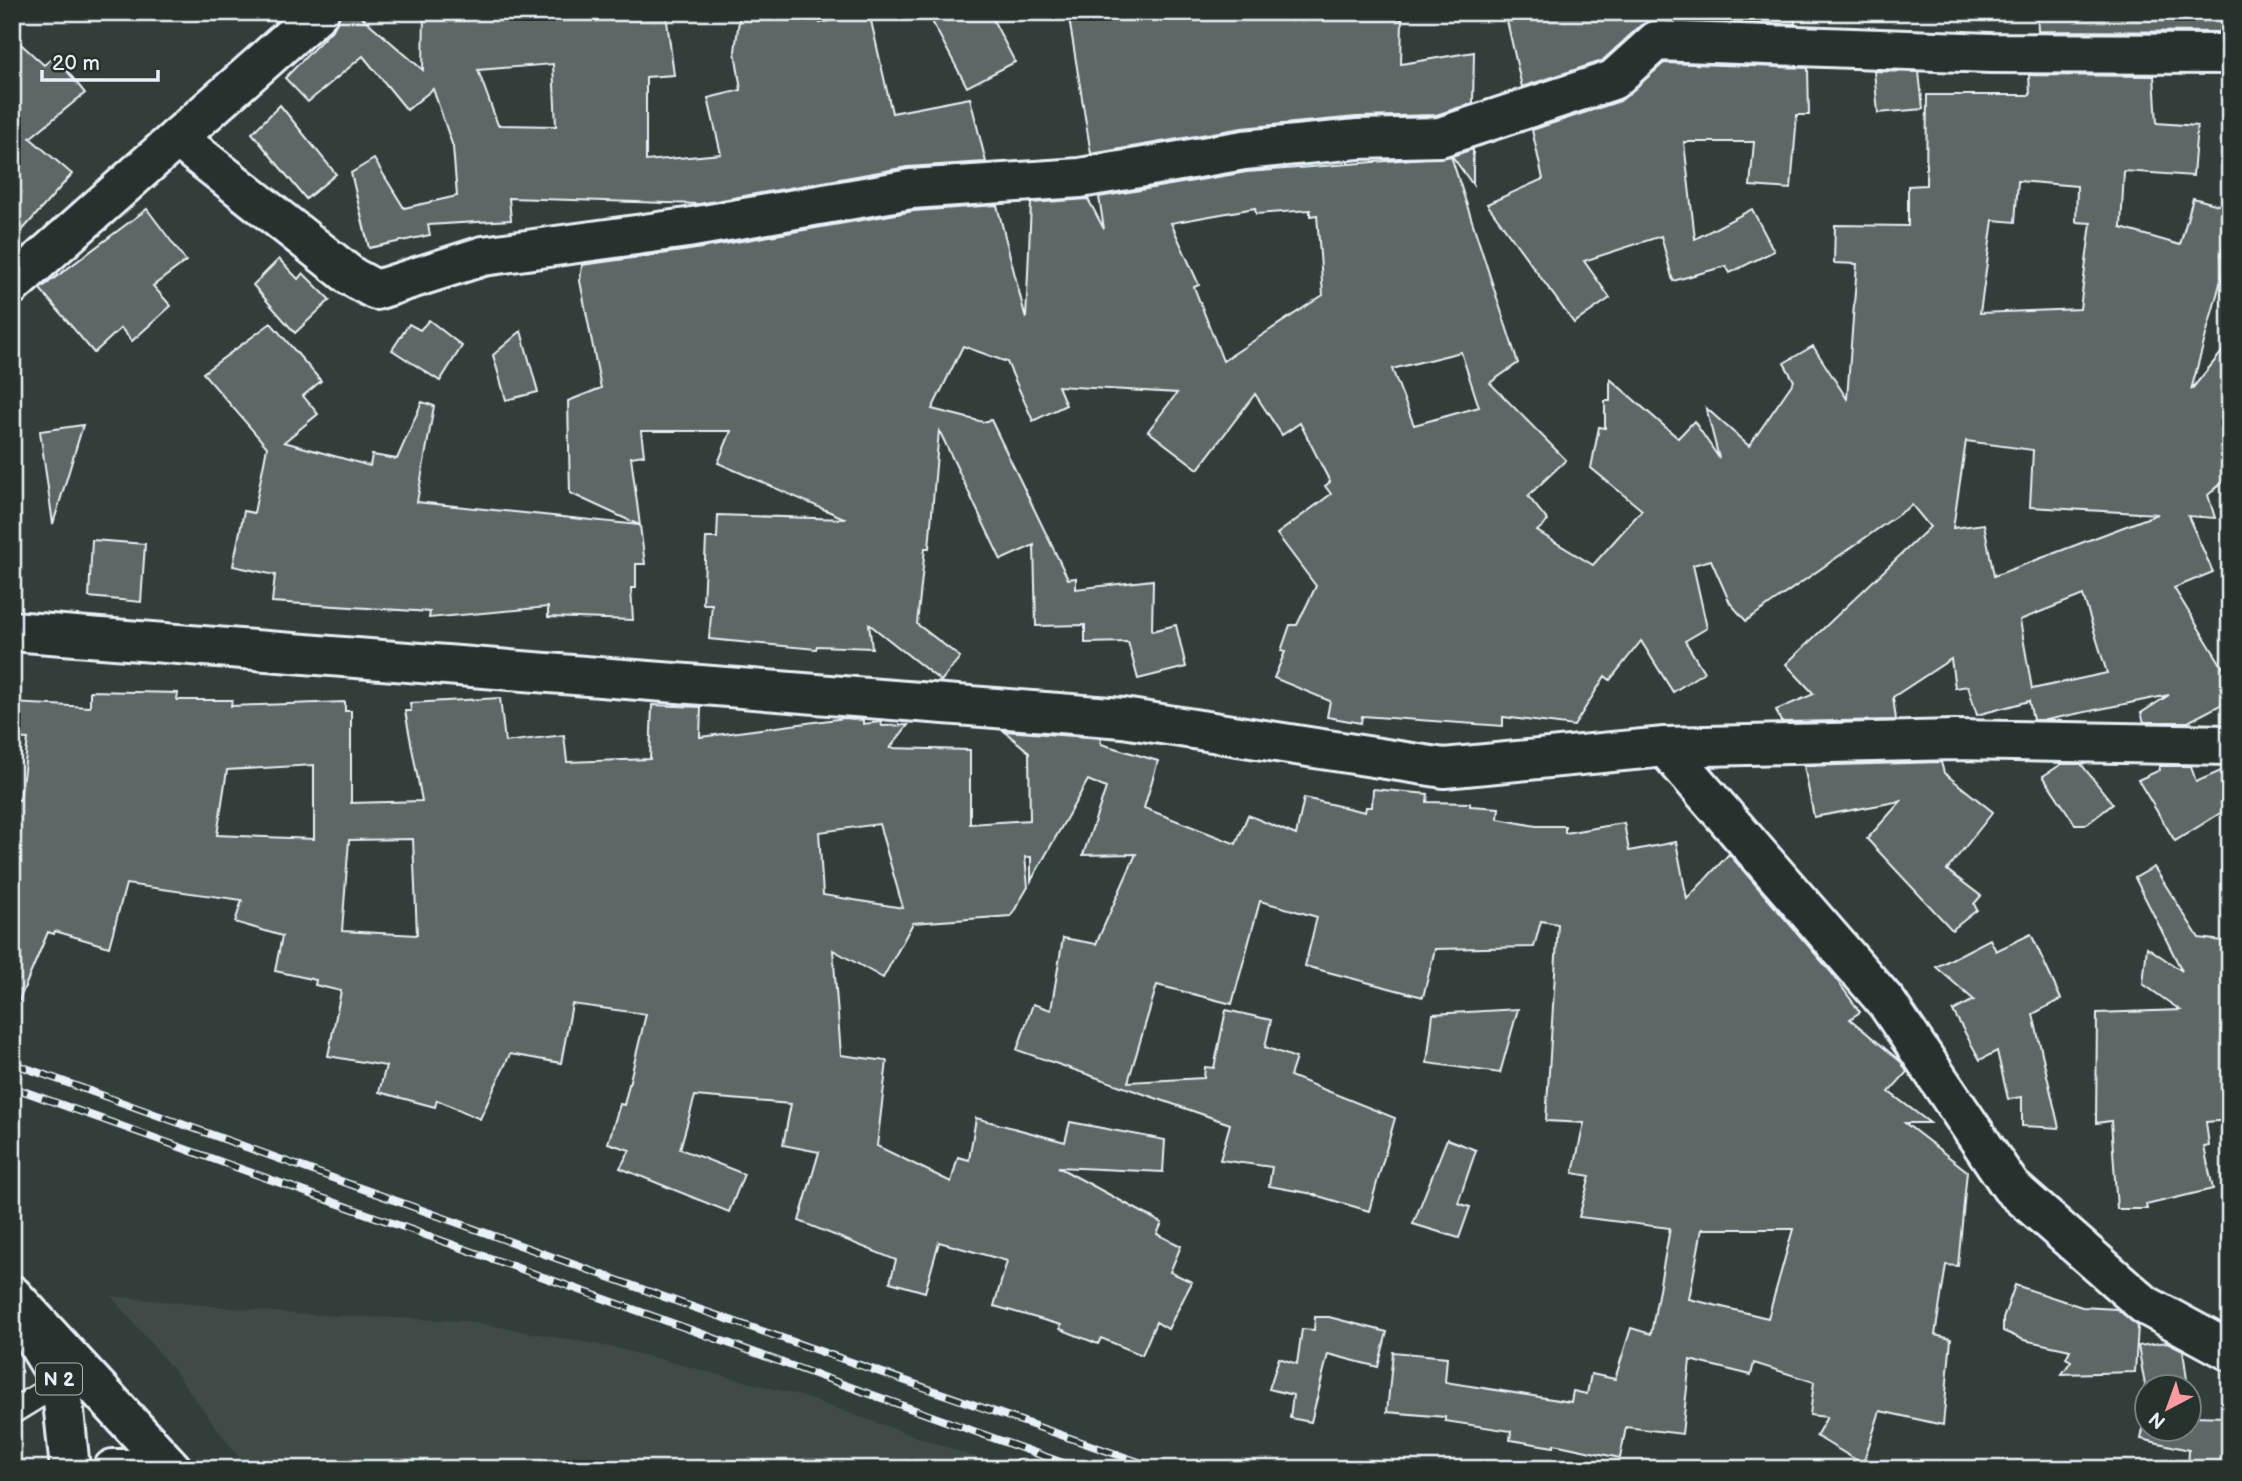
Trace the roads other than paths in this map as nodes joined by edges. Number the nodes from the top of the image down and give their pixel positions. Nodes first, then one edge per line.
1 (319, 12) edge
2 (2230, 54) edge
3 (177, 138) junction
4 (12, 285) edge
5 (12, 631) edge
6 (2230, 745) edge
7 (1665, 747) junction
8 (12, 1295) edge
9 (12, 1302) edge
10 (2230, 1351) edge
11 (61, 1382) junction
12 (12, 1412) edge
13 (70, 1469) edge
14 (113, 1469) edge
15 (152, 1469) edge
16 (172, 1469) edge

1 - 3 street
2 - 3 street
3 - 4 street
5 - 7 street
6 - 7 street
7 - 10 street
8 - 16 street
9 - 11 street, N 2
11 - 12 lane
11 - 13 street, N 2
14 - 15 street

